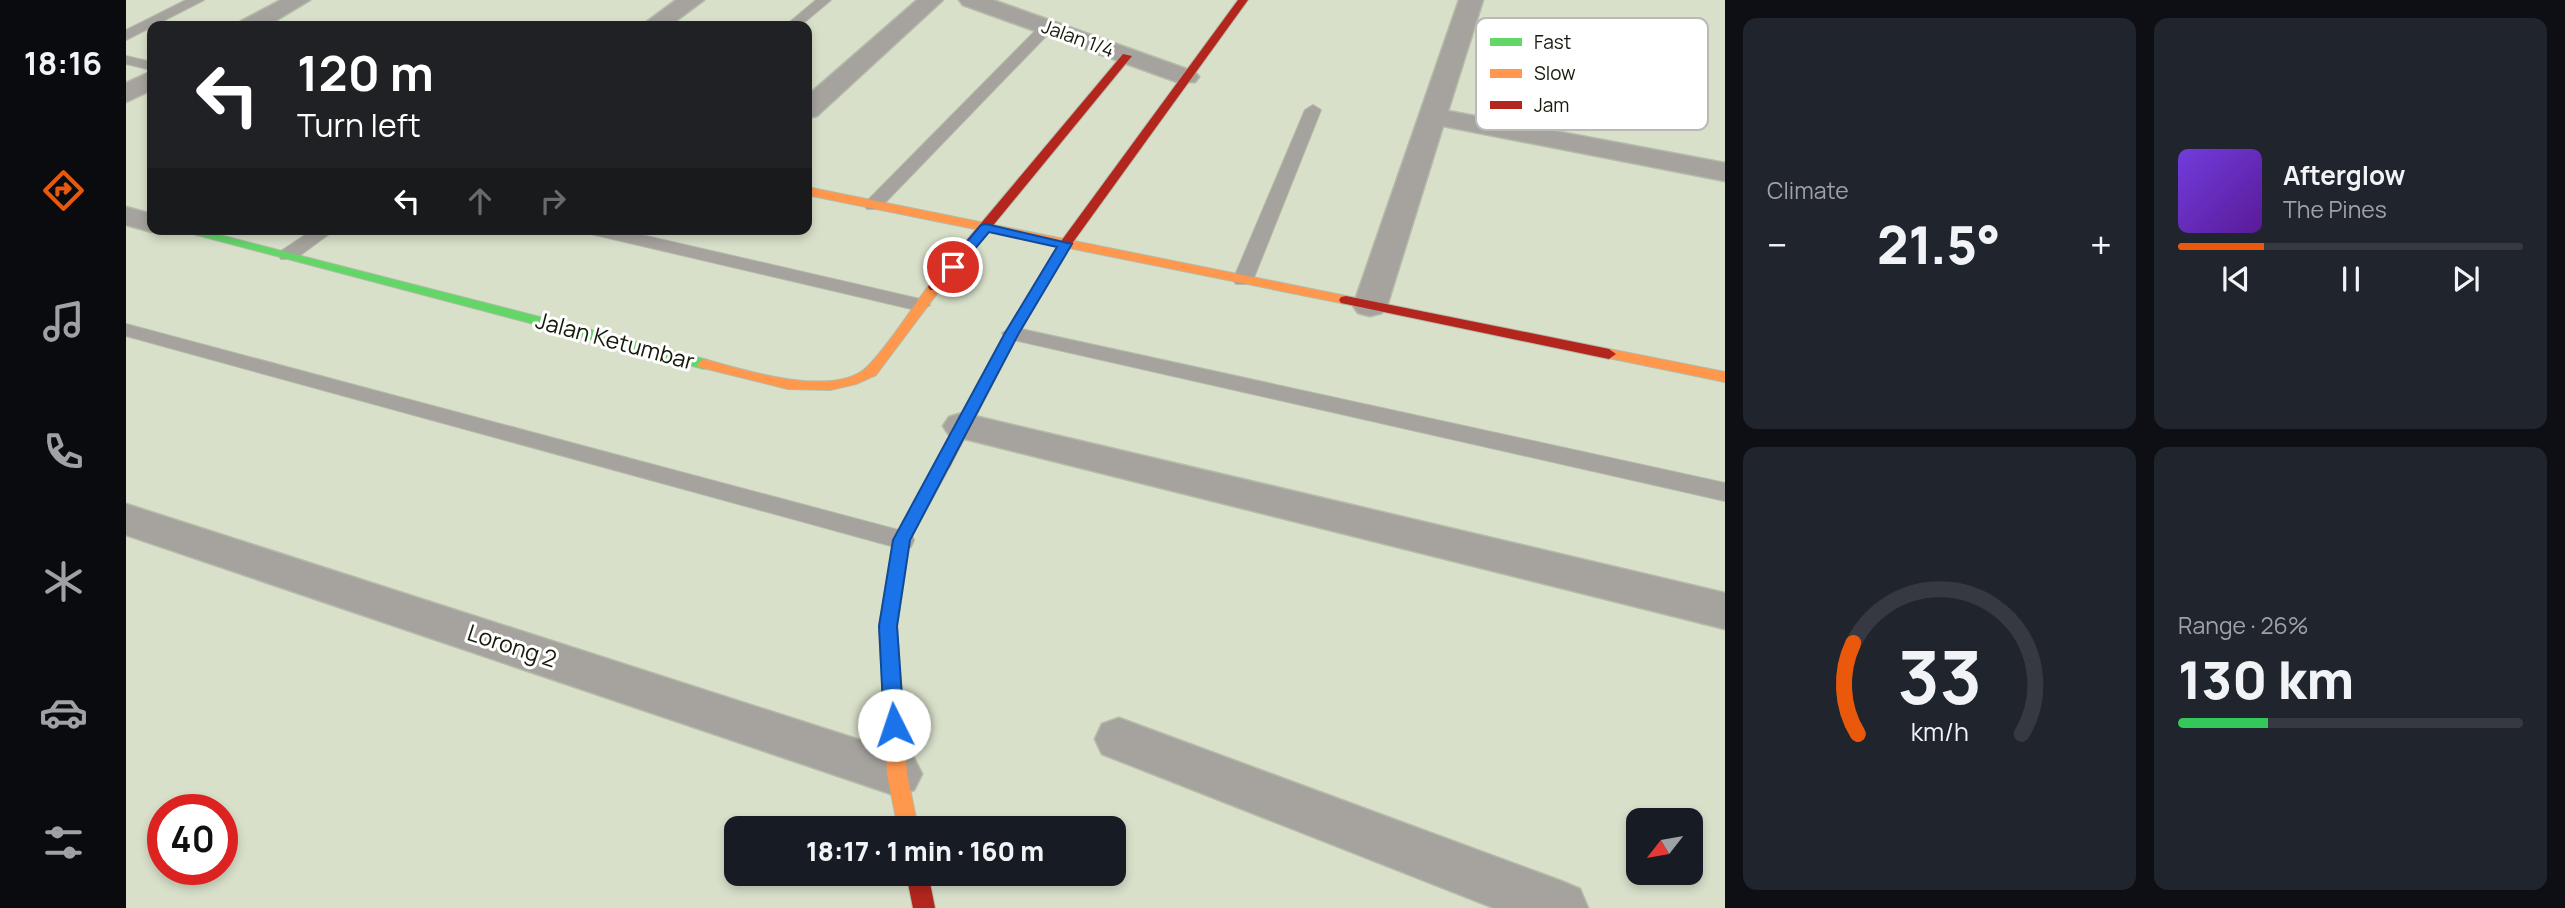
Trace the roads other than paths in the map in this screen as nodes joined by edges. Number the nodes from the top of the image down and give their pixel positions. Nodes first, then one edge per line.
1 (197, 0) edge
2 (298, 0) edge
3 (692, 0) edge
4 (824, 0) edge
5 (931, 0) edge
6 (971, 0) edge
7 (1243, 0) edge
8 (1471, 0) edge
9 (156, 21) edge
10 (259, 21) edge
11 (660, 21) edge
12 (798, 21) edge
13 (147, 25) edge
14 (1048, 27) junction
15 (126, 36) edge
16 (1127, 56) junction
17 (126, 60) edge
18 (147, 65) edge
19 (1186, 77) junction
20 (147, 82) edge
21 (126, 94) edge
22 (812, 106) edge
23 (1313, 110) dead end
24 (1430, 116) junction
25 (1476, 125) edge
26 (1504, 130) edge
27 (1725, 172) edge
28 (812, 192) edge
29 (873, 205) junction
30 (126, 216) edge
31 (147, 222) edge
32 (986, 228) junction
33 (205, 235) edge
34 (318, 235) edge
35 (617, 235) edge
36 (1065, 244) junction
37 (288, 255) junction
38 (1243, 280) junction
39 (920, 305) junction
40 (1370, 306) junction
41 (126, 330) edge
42 (1012, 333) junction
43 (1725, 377) edge
44 (962, 426) junction
45 (1725, 492) edge
46 (126, 519) edge
47 (902, 540) junction
48 (1725, 611) edge
49 (1119, 739) dead end
50 (897, 774) junction
51 (906, 816) edge
52 (920, 886) edge
53 (924, 908) edge
54 (1560, 908) edge

1 - 9 lane
2 - 10 street
3 - 11 street
4 - 12 lane
5 - 22 street
6 - 14 street, Jalan 1/4
7 - 19 street
8 - 24 street
13 - 15 lane
14 - 16 street, Jalan 1/4
14 - 29 lane
16 - 19 street, Jalan 1/4
16 - 32 street, Jalan Ketumbar
17 - 18 lane
19 - 36 street
20 - 21 street
23 - 38 lane
24 - 25 street
24 - 40 street
26 - 27 street
28 - 29 street
29 - 32 street
30 - 31 street
32 - 36 street
32 - 39 street, Jalan Ketumbar
33 - 37 street, Jalan Ketumbar
34 - 37 lane
35 - 39 lane
36 - 38 street
36 - 42 street
37 - 39 street, Jalan Ketumbar
38 - 40 street
40 - 43 street
41 - 47 lane
42 - 44 street
42 - 45 lane
44 - 47 street
44 - 48 street
46 - 50 street, Lorong 2
47 - 50 street
49 - 54 street
50 - 51 street
52 - 53 street

